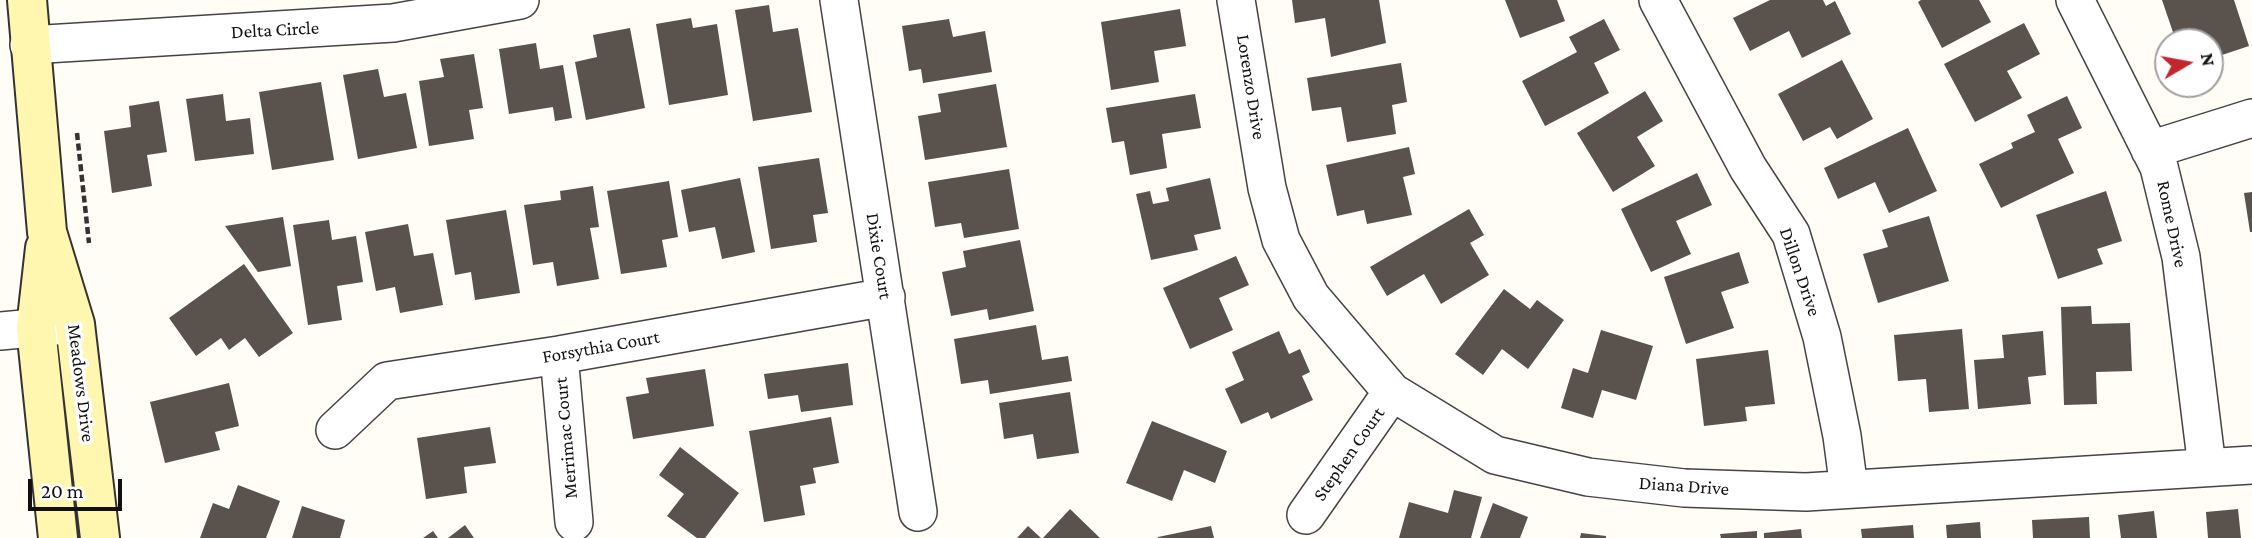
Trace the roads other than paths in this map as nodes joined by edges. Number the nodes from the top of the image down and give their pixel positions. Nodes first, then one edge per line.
1 (27, 0) edge
2 (520, 0) edge
3 (839, 0) edge
4 (1236, 0) edge
5 (1658, 0) edge
6 (2075, 0) edge
7 (29, 44) junction
8 (2252, 118) edge
9 (2150, 150) junction
10 (1265, 175) joint
11 (47, 232) junction
12 (886, 297) junction
13 (75, 324) junction
14 (18, 330) edge
15 (559, 355) junction
16 (1392, 392) junction
17 (335, 430) dead end
18 (2252, 465) edge
19 (2207, 467) junction
20 (1849, 489) junction
21 (918, 512) dead end
22 (1306, 515) dead end
23 (574, 522) dead end
24 (58, 538) edge
25 (100, 538) edge

1 - 7 street, Meadows Drive
2 - 7 street, Delta Circle
3 - 12 street, Dixie Court
4 - 10 street, Lorenzo Drive
5 - 20 street, Dillon Drive
6 - 9 street, Rome Drive
7 - 11 street, Meadows Drive
8 - 9 street
9 - 19 street, Rome Drive
10 - 16 street, Diana Drive
11 - 13 street, Meadows Drive
11 - 14 street, Meadows Drive
12 - 15 street, Forsythia Court
12 - 21 street, Dixie Court
13 - 14 street
13 - 25 street, Meadows Drive
14 - 24 street, Meadows Drive
15 - 17 street, Forsythia Court
15 - 23 street, Merrimac Court
16 - 20 street, Diana Drive
16 - 22 street, Stephen Court
18 - 19 street, Diana Drive
19 - 20 street, Diana Drive

